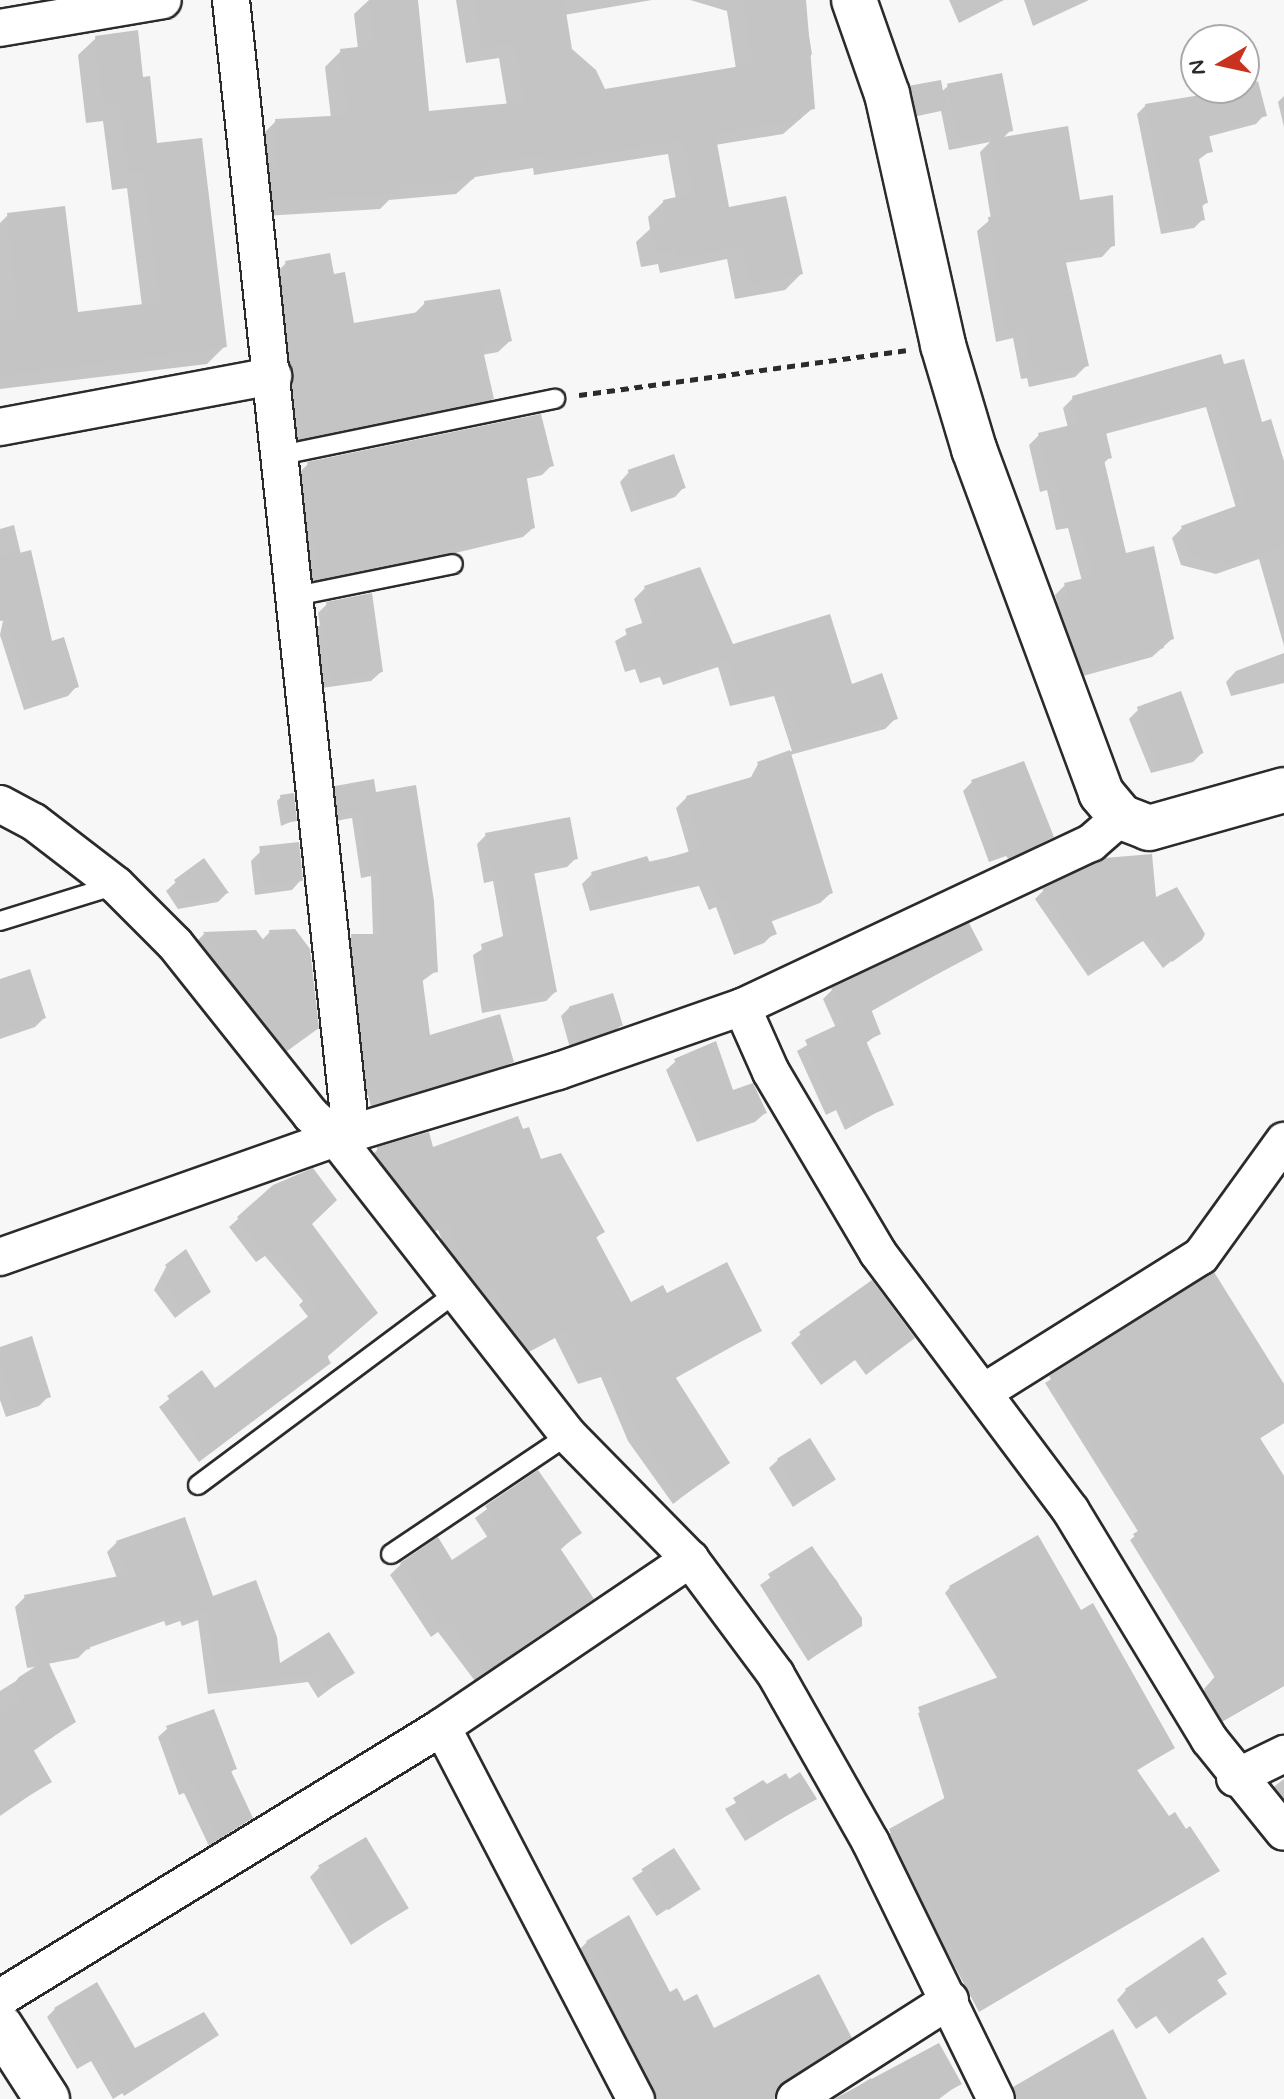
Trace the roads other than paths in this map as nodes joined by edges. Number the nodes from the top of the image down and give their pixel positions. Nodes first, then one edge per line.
1 (163, 0) edge
2 (231, 0) edge
3 (854, 0) edge
4 (0, 28) edge
5 (273, 376) junction
6 (555, 399) road end
7 (0, 427) edge
8 (281, 455) junction
9 (453, 564) dead end
10 (296, 596) junction
11 (1284, 790) edge
12 (0, 804) edge
13 (1121, 817) junction
14 (116, 885) junction
15 (0, 921) edge
16 (742, 1007) junction
17 (343, 1136) junction
18 (1284, 1141) edge
19 (0, 1257) edge
20 (456, 1293) junction
21 (984, 1392) junction
22 (568, 1435) junction
23 (198, 1485) dead end
24 (391, 1554) dead end
25 (690, 1559) junction
26 (442, 1727) junction
27 (1284, 1754) edge
28 (1235, 1778) junction
29 (1284, 1832) edge
30 (0, 1998) edge
31 (950, 2000) junction
32 (0, 2026) edge
33 (47, 2099) edge
34 (636, 2099) edge
35 (795, 2099) edge
36 (996, 2099) edge

1 - 4 street
2 - 5 street
3 - 13 street
5 - 7 street
5 - 8 street
6 - 8 lane
8 - 10 street
9 - 10 lane
10 - 17 street
11 - 13 street
12 - 14 street
13 - 16 street
14 - 15 lane
14 - 17 street
16 - 17 street
16 - 21 street
17 - 19 street
17 - 20 street
18 - 21 street
20 - 22 street
20 - 23 lane
21 - 28 street
22 - 24 lane
22 - 25 street
25 - 26 street
25 - 31 street
26 - 30 street
26 - 34 street
27 - 28 street
28 - 29 street
31 - 35 street
31 - 36 street
32 - 33 street

